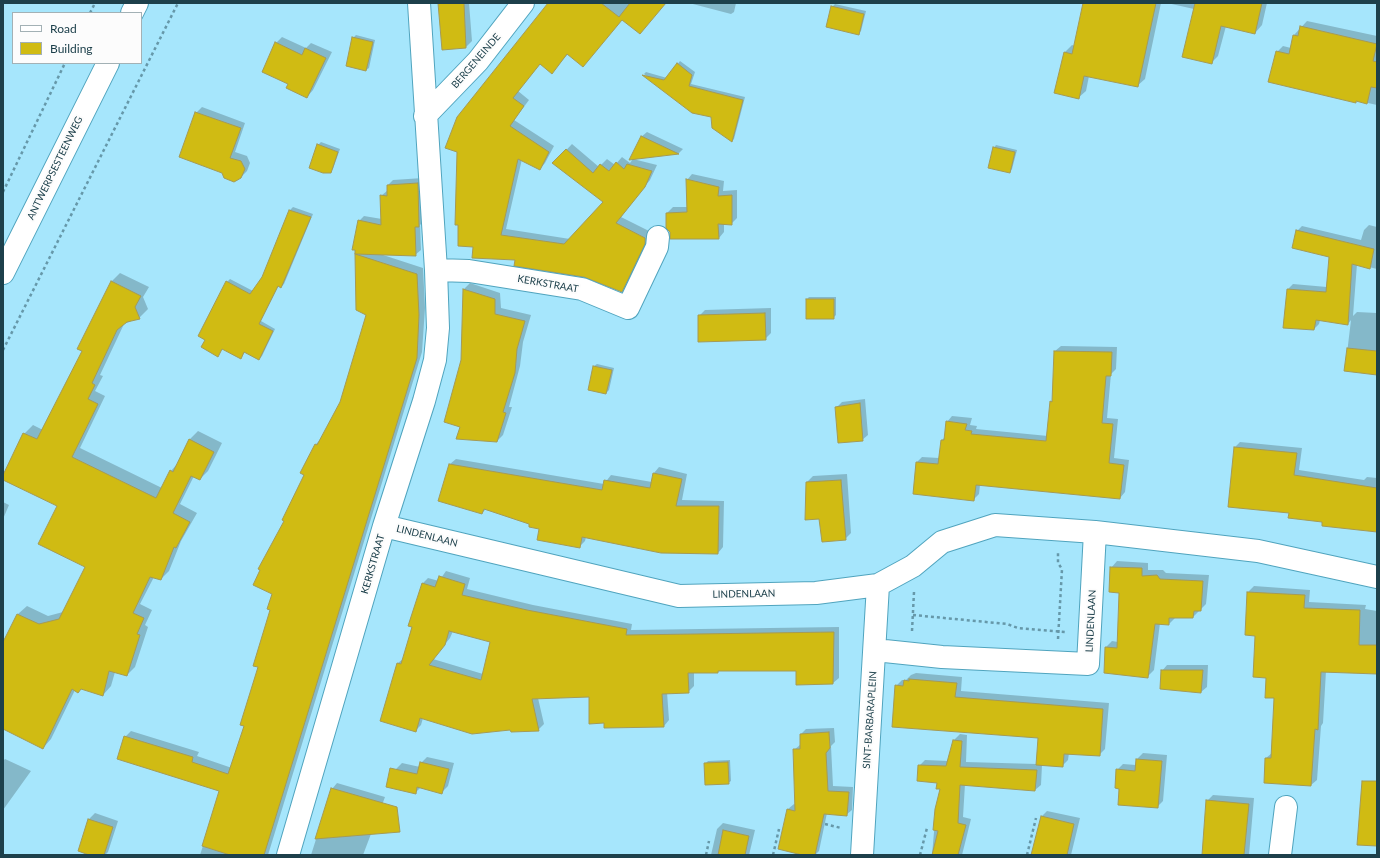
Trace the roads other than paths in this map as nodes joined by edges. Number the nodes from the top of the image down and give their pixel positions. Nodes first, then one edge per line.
1 (138, 3) edge
2 (419, 3) edge
3 (523, 3) edge
4 (133, 12) edge
5 (108, 64) edge
6 (425, 116) junction
7 (658, 237) dead end
8 (436, 270) junction
9 (3, 273) edge
10 (384, 526) junction
11 (1094, 542) junction
12 (1377, 577) edge
13 (878, 585) junction
14 (875, 650) junction
15 (1286, 807) dead end
16 (288, 855) edge
17 (862, 855) edge
18 (1280, 855) edge

1 - 4 street
2 - 6 street, KERKSTRAAT
3 - 6 street, BERGENEINDE
5 - 9 street, ANTWERPSESTEENWEG
6 - 8 street, KERKSTRAAT
7 - 8 street, KERKSTRAAT
8 - 10 street, KERKSTRAAT
10 - 13 street, LINDENLAAN
10 - 16 street, KERKSTRAAT
11 - 12 street, LINDENLAAN
11 - 13 street, LINDENLAAN
11 - 14 street, LINDENLAAN
13 - 14 street, SINT-BARBARAPLEIN
14 - 17 street, SINT-BARBARAPLEIN
15 - 18 street

